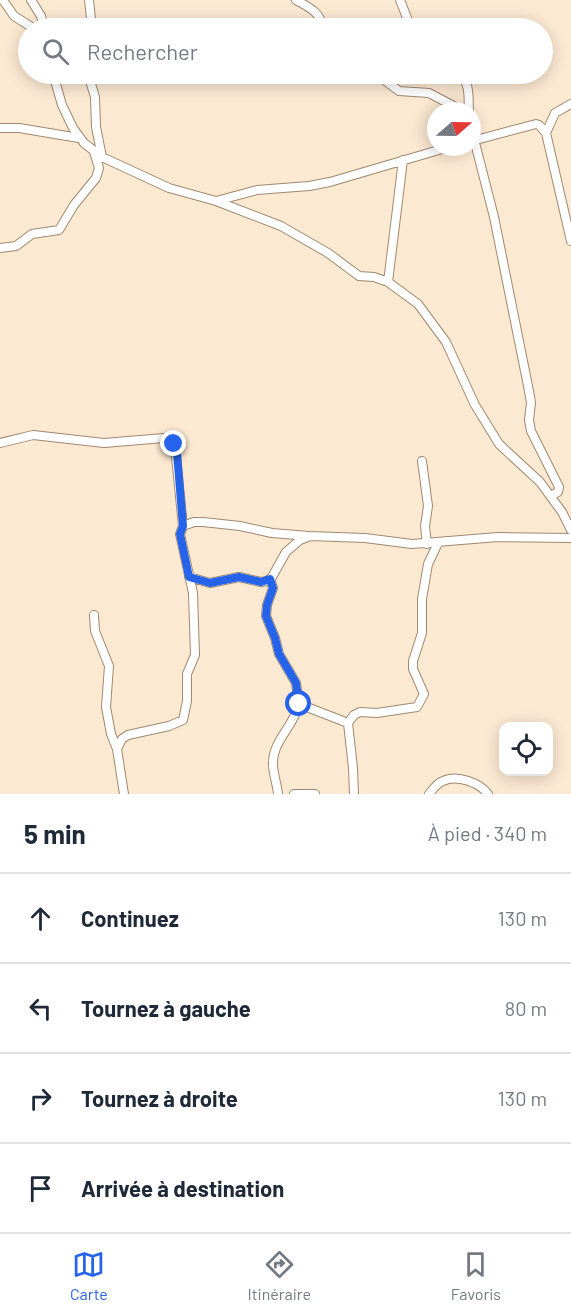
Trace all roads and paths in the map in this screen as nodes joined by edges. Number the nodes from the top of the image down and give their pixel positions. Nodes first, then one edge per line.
1 (3, 0) edge
2 (31, 0) edge
3 (89, 0) edge
4 (296, 0) edge
5 (400, 0) edge
6 (41, 18) edge
7 (91, 18) edge
8 (320, 18) edge
9 (407, 18) edge
10 (18, 19) edge
11 (56, 84) edge
12 (91, 84) edge
13 (389, 84) edge
14 (467, 84) edge
15 (446, 102) edge
16 (469, 102) edge
17 (571, 104) edge
18 (0, 128) edge
19 (546, 133) junction
20 (79, 138) junction
21 (481, 139) edge
22 (94, 151) junction
23 (427, 153) edge
24 (477, 156) edge
25 (102, 157) junction
26 (404, 160) junction
27 (216, 201) junction
28 (571, 241) edge
29 (0, 248) edge
30 (388, 282) junction
31 (0, 442) edge
32 (422, 461) dead end
33 (551, 496) junction
34 (183, 526) junction
35 (571, 530) edge
36 (309, 536) junction
37 (571, 538) edge
38 (438, 543) junction
39 (427, 544) junction
40 (189, 577) junction
41 (270, 579) junction
42 (94, 615) dead end
43 (299, 704) junction
44 (348, 723) junction
45 (117, 749) junction
46 (124, 794) edge
47 (278, 794) edge
48 (294, 794) edge
49 (315, 794) edge
50 (355, 794) edge
51 (429, 794) edge
52 (488, 794) edge

1 - 10 street
2 - 6 street
3 - 7 street
4 - 8 street
5 - 9 street
11 - 20 street
12 - 25 street
13 - 15 street
14 - 16 street
17 - 19 street
18 - 20 street
19 - 21 street
19 - 28 street
20 - 22 street
22 - 25 street
22 - 29 street
23 - 26 street
24 - 33 street
25 - 27 street
26 - 27 street
26 - 30 street
27 - 30 street
30 - 33 street
31 - 34 street
32 - 39 street
33 - 35 street
34 - 36 street
34 - 40 street
36 - 39 street
36 - 41 street
37 - 38 street
38 - 39 street
38 - 44 street
40 - 41 street
40 - 45 street
41 - 43 street
42 - 45 street
43 - 44 street
43 - 47 street
44 - 50 street
45 - 46 street
48 - 49 street
51 - 52 street

